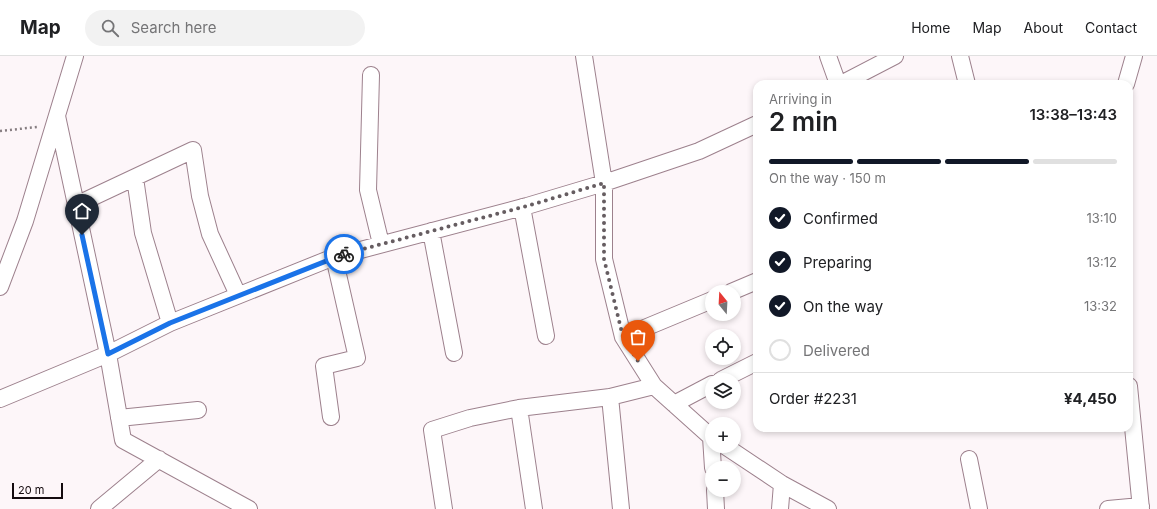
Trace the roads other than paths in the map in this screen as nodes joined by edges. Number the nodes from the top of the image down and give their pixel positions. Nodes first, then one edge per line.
1 (75, 56) edge
2 (584, 56) edge
3 (828, 56) edge
4 (895, 56) edge
5 (960, 56) edge
6 (1134, 56) edge
7 (371, 75) dead end
8 (837, 80) edge
9 (849, 80) edge
10 (966, 80) edge
11 (1127, 80) edge
12 (56, 120) junction
13 (753, 126) edge
14 (135, 178) junction
15 (604, 183) junction
16 (76, 205) junction
17 (522, 207) junction
18 (431, 231) junction
19 (381, 244) junction
20 (334, 256) junction
21 (753, 283) edge
22 (0, 287) edge
23 (741, 288) edge
24 (238, 295) junction
25 (705, 303) edge
26 (170, 323) junction
27 (546, 336) dead end
28 (623, 337) junction
29 (454, 353) dead end
30 (108, 354) junction
31 (753, 364) edge
32 (735, 373) edge
33 (654, 386) junction
34 (705, 388) edge
35 (610, 397) junction
36 (0, 399) edge
37 (674, 404) junction
38 (519, 408) junction
39 (198, 410) dead end
40 (331, 417) dead end
41 (119, 418) junction
42 (1133, 427) edge
43 (705, 432) edge
44 (735, 453) edge
45 (969, 459) dead end
46 (159, 460) junction
47 (782, 484) junction
48 (715, 497) edge
49 (1141, 508) edge
50 (100, 509) edge
51 (249, 509) edge
52 (444, 509) edge
53 (534, 509) edge
54 (621, 509) edge
55 (716, 509) edge
56 (780, 509) edge
57 (828, 509) edge
58 (979, 509) edge
59 (1108, 509) edge

1 - 12 street
2 - 15 street
3 - 8 street
4 - 9 street
5 - 10 street
6 - 11 street
7 - 19 street
12 - 16 street
12 - 22 street
13 - 15 street
14 - 16 street
14 - 24 street
14 - 26 street
15 - 17 street
15 - 28 street
16 - 30 street
17 - 18 street
17 - 27 street
18 - 19 street
18 - 29 street
19 - 20 street
20 - 24 street
20 - 40 street
21 - 23 street
24 - 26 street
25 - 28 street
26 - 30 street
28 - 33 street
30 - 36 street
30 - 41 street
31 - 32 street
33 - 35 street
33 - 37 street
34 - 37 street
35 - 38 street
35 - 54 street
37 - 43 street
38 - 52 street
38 - 53 street
39 - 41 street
41 - 46 street
42 - 49 street
44 - 47 street
45 - 58 street
46 - 50 street
46 - 51 street
47 - 56 street
47 - 57 street
48 - 55 street
49 - 59 street

